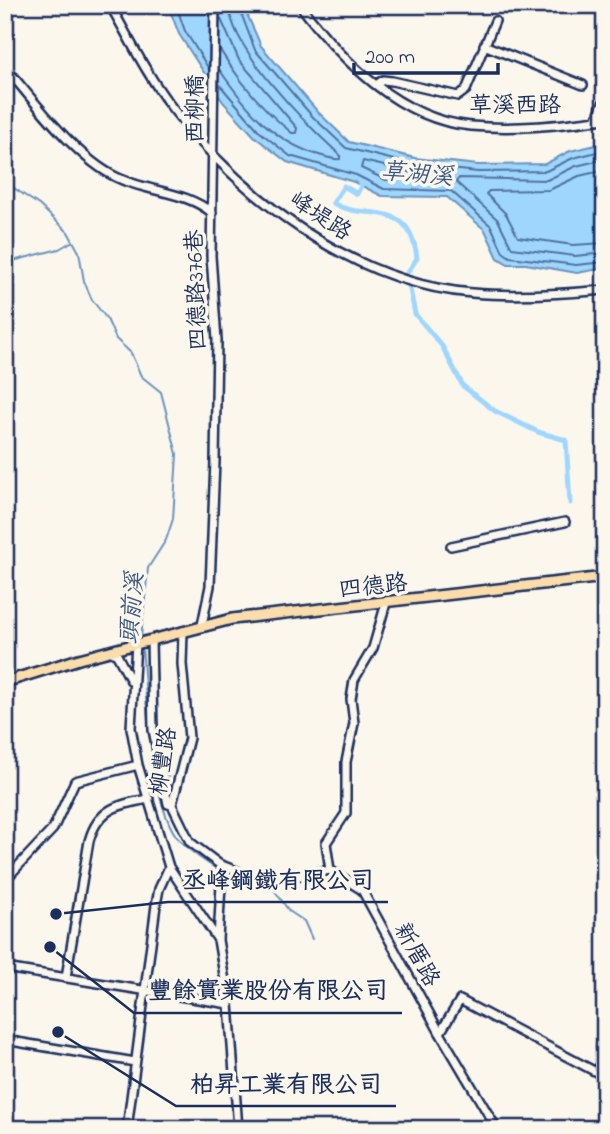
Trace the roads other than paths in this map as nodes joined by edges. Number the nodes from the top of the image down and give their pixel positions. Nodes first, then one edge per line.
1 (110, 5) edge
2 (215, 5) edge
3 (300, 5) edge
4 (495, 21) dead end
5 (484, 45) junction
6 (5, 67) edge
7 (376, 85) junction
8 (583, 85) dead end
9 (605, 99) edge
10 (605, 119) edge
11 (596, 120) junction
12 (213, 152) junction
13 (212, 213) junction
14 (605, 290) edge
15 (565, 522) dead end
16 (451, 546) dead end
17 (605, 578) edge
18 (386, 603) junction
19 (202, 625) junction
20 (183, 631) junction
21 (143, 642) junction
22 (110, 651) junction
23 (5, 682) edge
24 (132, 684) junction
25 (138, 765) junction
26 (149, 799) junction
27 (172, 805) junction
28 (222, 866) junction
29 (169, 867) junction
30 (330, 870) junction
31 (5, 880) edge
32 (218, 940) junction
33 (5, 968) edge
34 (66, 977) junction
35 (145, 991) junction
36 (229, 1003) junction
37 (440, 1033) junction
38 (5, 1040) edge
39 (601, 1047) dead end
40 (605, 1058) edge
41 (135, 1062) junction
42 (127, 1129) edge
43 (238, 1129) edge
44 (498, 1129) edge

1 - 12 street, 峰堤路
2 - 12 street, 西柳橋
3 - 7 street, 草溪西路
4 - 5 street
5 - 7 street
5 - 8 street
6 - 13 street, 四德路376巷
7 - 11 street, 草溪西路
9 - 11 street
10 - 11 street, 草溪西路
12 - 13 street, 西柳橋
12 - 14 street, 峰堤路
13 - 19 street, 四德路376巷
15 - 16 street
17 - 18 main road, 四德路
18 - 19 main road, 四德路
18 - 30 street
19 - 20 main road, 四德路
20 - 21 main road, 四德路
20 - 27 street, 柳豐路
21 - 22 main road, 四德路
21 - 24 street
21 - 27 street
22 - 23 main road, 四德路
22 - 24 street
24 - 25 street
25 - 26 street
25 - 31 street
26 - 29 street
26 - 34 street
27 - 28 street, 柳豐路
28 - 30 street, 柳豐路
28 - 32 street
29 - 32 street
29 - 35 street
30 - 37 street, 新厝路
32 - 36 street
33 - 34 street
34 - 35 street
35 - 36 street
35 - 41 street
36 - 43 street
37 - 40 street
37 - 44 street, 新厝路
38 - 41 street
39 - 40 street
41 - 42 street

